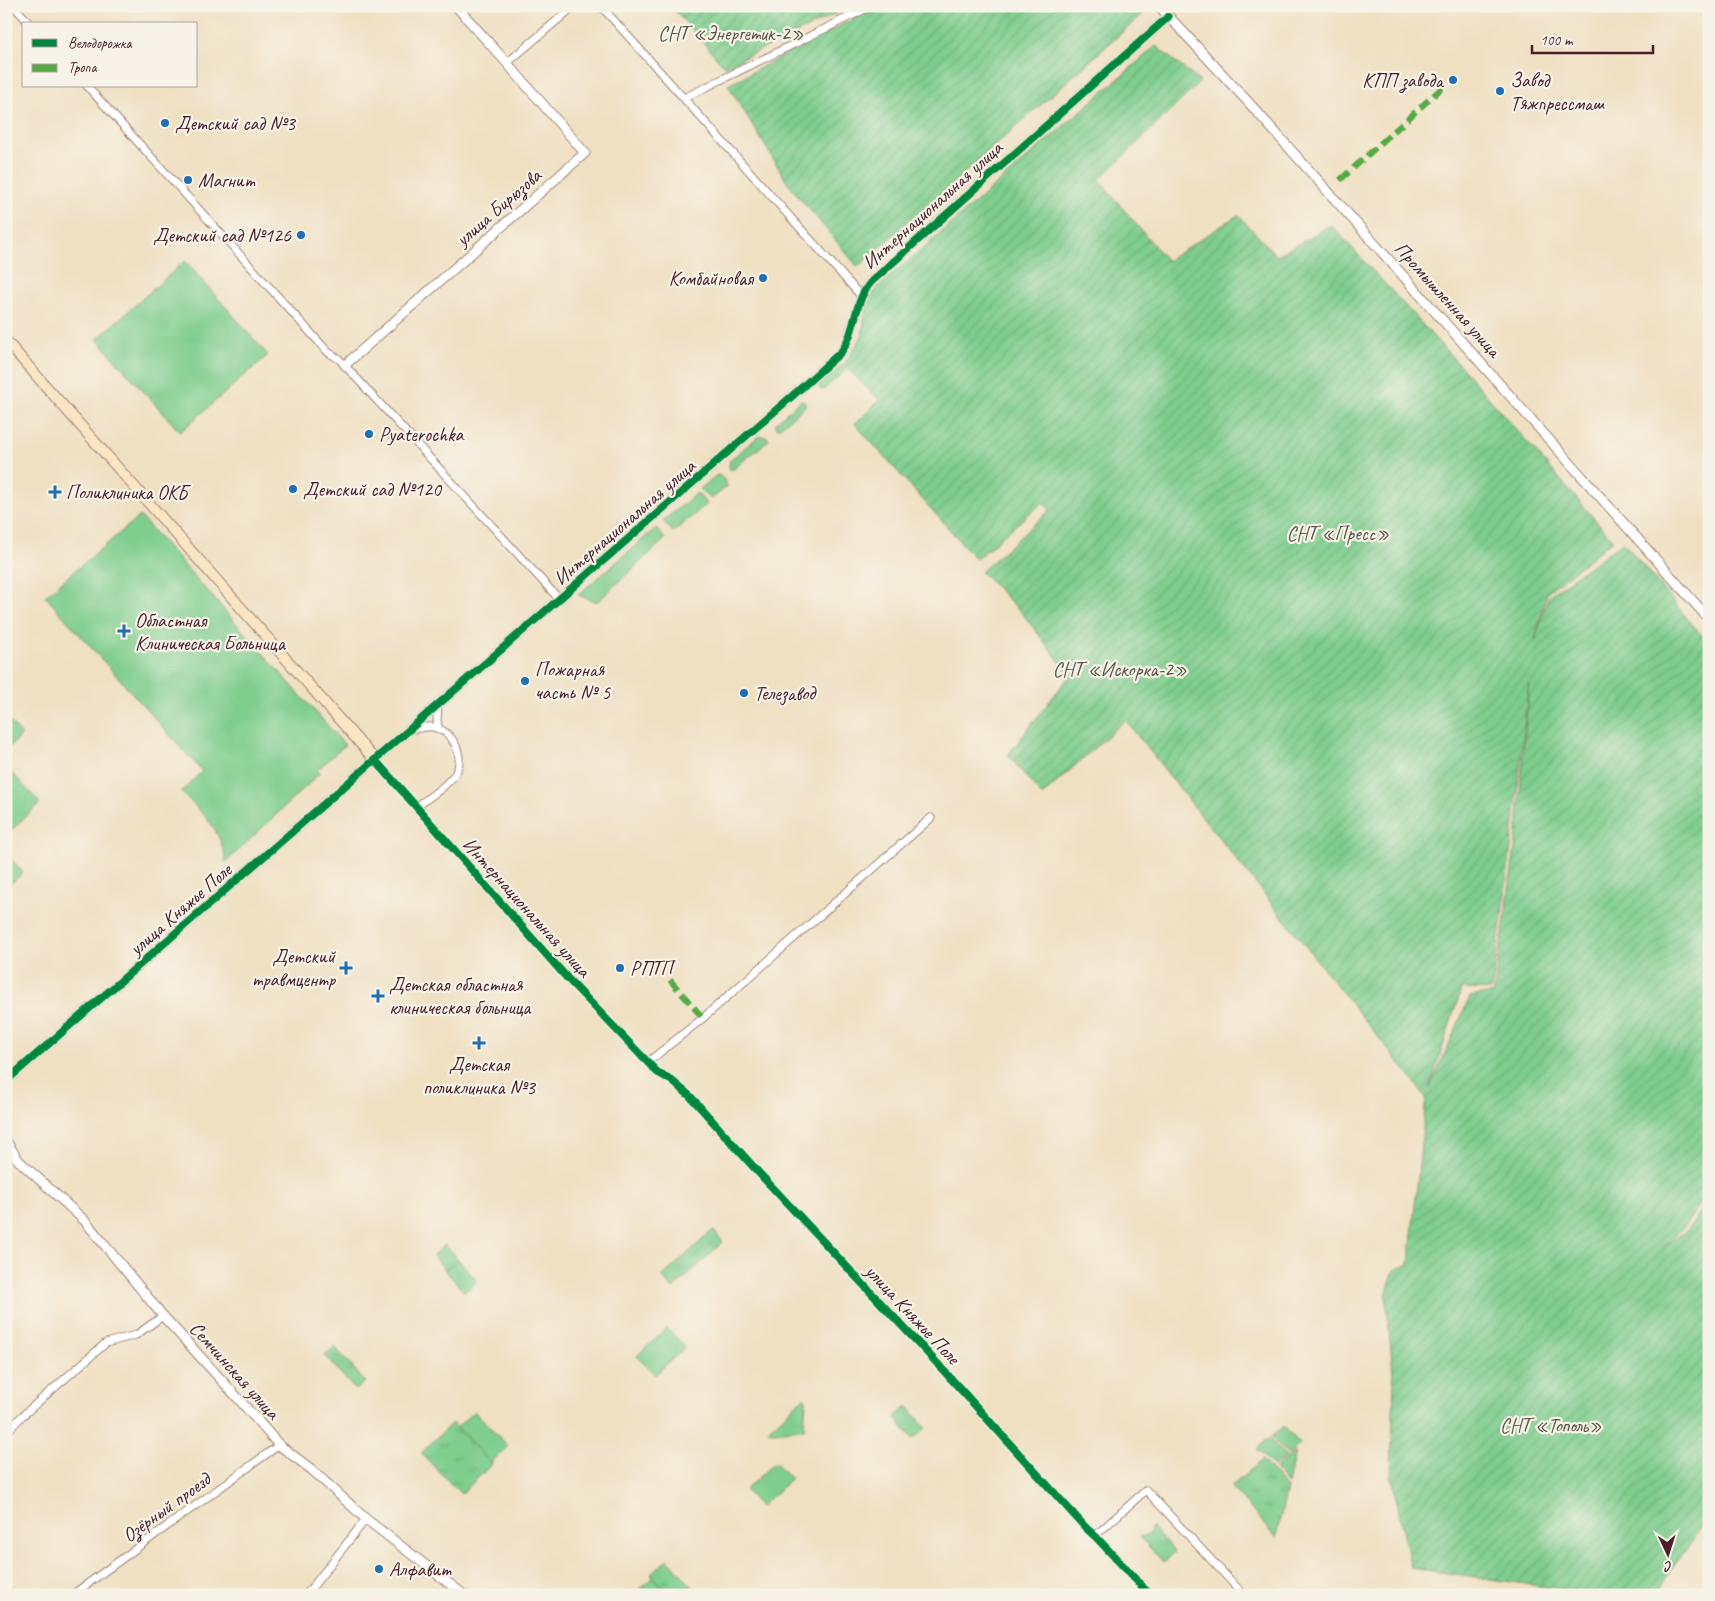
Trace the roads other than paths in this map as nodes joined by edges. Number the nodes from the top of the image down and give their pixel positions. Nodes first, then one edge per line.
1 (14, 6) edge
2 (456, 6) edge
3 (574, 6) edge
4 (601, 6) edge
5 (871, 6) edge
6 (1159, 6) edge
7 (1168, 17) junction
8 (28, 22) edge
9 (507, 63) junction
10 (89, 88) edge
11 (684, 98) junction
12 (861, 296) junction
13 (6, 341) edge
14 (345, 365) junction
15 (559, 599) junction
16 (1709, 618) edge
17 (438, 705) junction
18 (439, 729) junction
19 (409, 730) junction
20 (375, 760) junction
21 (416, 807) junction
22 (930, 818) dead end
23 (648, 1062) junction
24 (6, 1081) edge
25 (6, 1141) edge
26 (163, 1316) junction
27 (6, 1433) edge
28 (279, 1445) junction
29 (366, 1519) junction
30 (1095, 1536) junction
31 (72, 1595) edge
32 (306, 1595) edge
33 (464, 1595) edge
34 (1150, 1595) edge
35 (1244, 1595) edge

1 - 8 street
2 - 9 street, улица Бирюзова
3 - 9 street
4 - 11 street
5 - 11 street
6 - 7 street, Промышленная улица
7 - 12 street, Интернациональная улица
7 - 16 street, Промышленная улица
9 - 14 street, улица Бирюзова
10 - 14 street
11 - 12 street
12 - 15 street, Интернациональная улица
13 - 20 main road, Интернациональная улица
14 - 15 street
15 - 17 street, Интернациональная улица
17 - 18 street
17 - 19 street, Интернациональная улица
18 - 19 street
18 - 21 street
19 - 20 street, Интернациональная улица
20 - 21 street, Интернациональная улица
20 - 24 street, улица Княжье Поле
21 - 23 street, Интернациональная улица
22 - 23 street
23 - 30 street, улица Княжье Поле
25 - 26 street, Семчинская улица
26 - 27 street
26 - 28 street, Семчинская улица
28 - 29 street, Семчинская улица
28 - 31 street, Озёрный проезд
29 - 32 street
29 - 33 street, Семчинская улица
30 - 34 street, улица Княжье Поле
30 - 35 street

